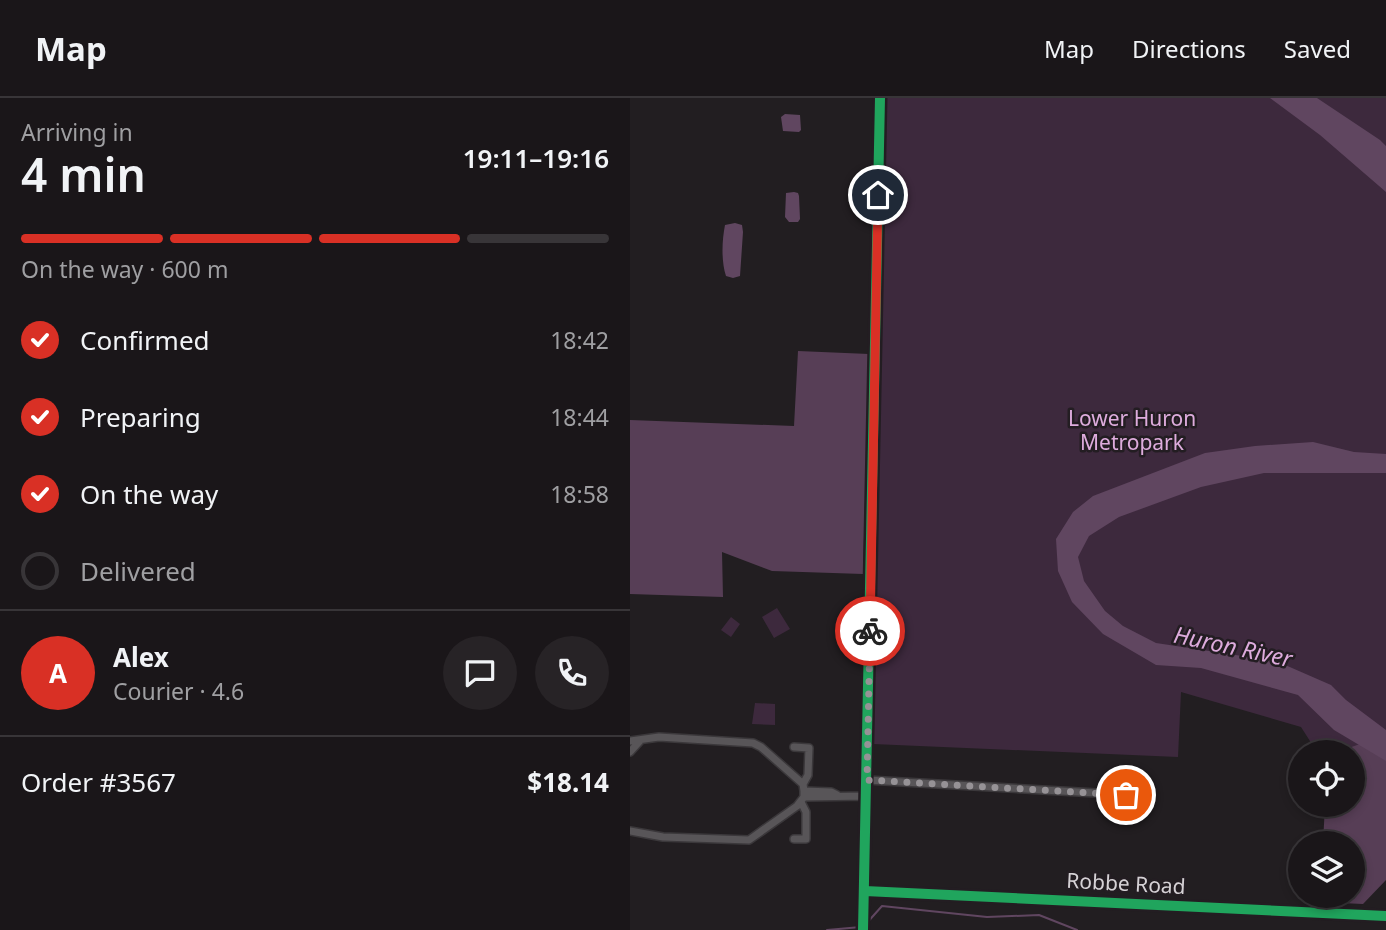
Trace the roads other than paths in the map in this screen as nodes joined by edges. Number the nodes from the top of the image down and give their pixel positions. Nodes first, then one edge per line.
1 (880, 98) edge
2 (630, 741) edge
3 (640, 741) junction
4 (794, 747) dead end
5 (630, 752) edge
6 (867, 780) junction
7 (803, 793) junction
8 (866, 796) junction
9 (1150, 796) dead end
10 (631, 829) edge
11 (794, 839) dead end
12 (865, 891) junction
13 (1386, 916) edge
14 (863, 930) edge

1 - 6 street
2 - 3 street
3 - 5 street
3 - 7 street
4 - 7 street
6 - 8 street
6 - 9 street
7 - 8 street
7 - 10 street
7 - 11 street
8 - 12 street
12 - 13 street, Robbe Road
12 - 14 street

